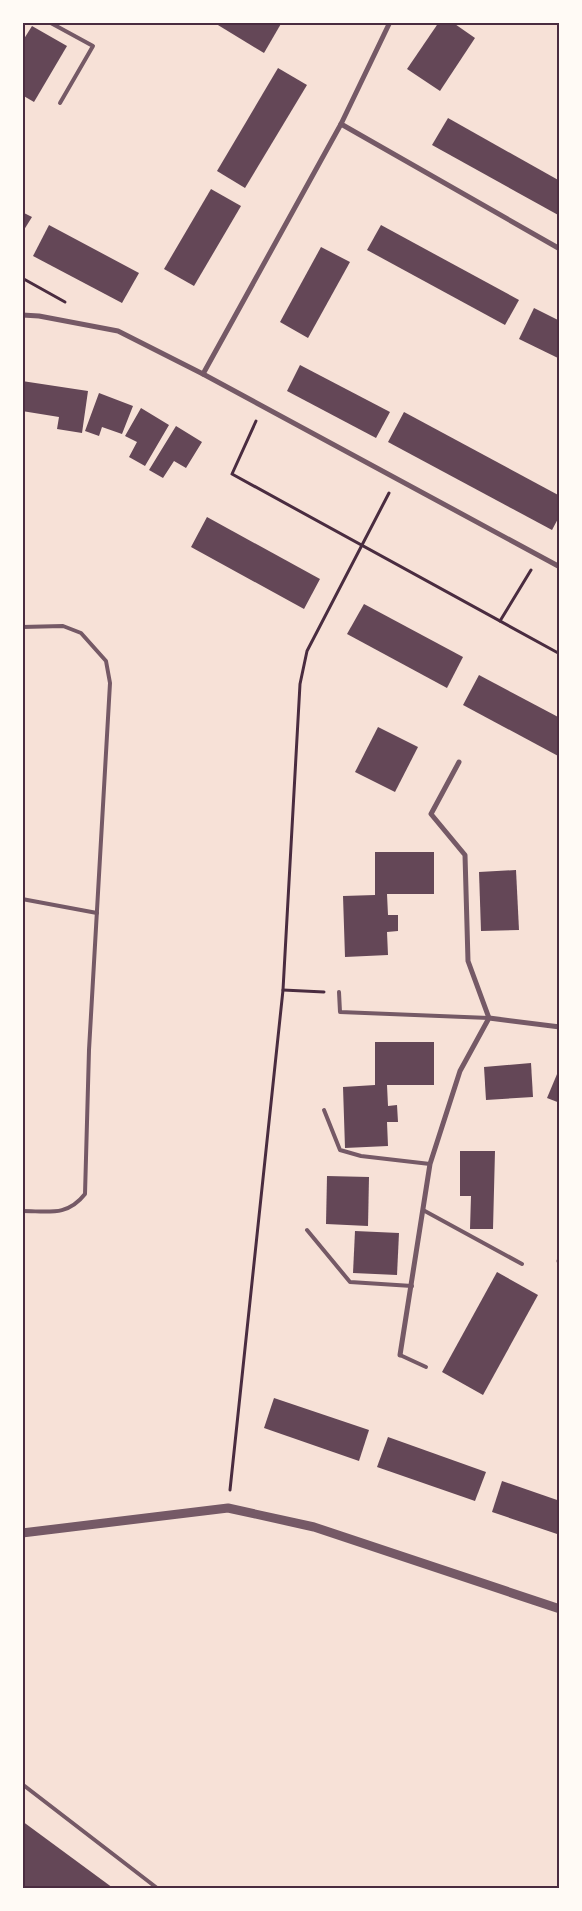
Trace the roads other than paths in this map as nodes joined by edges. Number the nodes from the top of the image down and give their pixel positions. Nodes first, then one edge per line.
1 (49, 22) edge
2 (390, 22) edge
3 (60, 103) dead end
4 (341, 124) junction
5 (560, 249) edge
6 (22, 315) edge
7 (203, 374) junction
8 (560, 567) edge
9 (22, 626) edge
10 (459, 762) dead end
11 (22, 899) edge
12 (97, 913) junction
13 (339, 992) road end
14 (489, 1018) junction
15 (560, 1028) edge
16 (324, 1110) dead end
17 (430, 1164) junction
18 (423, 1210) junction
19 (22, 1211) edge
20 (307, 1230) dead end
21 (522, 1264) dead end
22 (412, 1286) junction
23 (400, 1355) joint
24 (426, 1366) dead end
25 (22, 1533) edge
26 (560, 1609) edge
27 (22, 1784) edge
28 (158, 1888) edge

1 - 3 lane
2 - 4 street
4 - 5 street
4 - 7 street
6 - 7 street
7 - 8 street
9 - 12 lane
10 - 14 street
11 - 12 lane
12 - 19 lane
13 - 14 lane
14 - 15 street
14 - 17 street
16 - 17 lane
17 - 18 street
18 - 21 lane
18 - 22 street
20 - 22 lane
22 - 23 street
23 - 24 lane
25 - 26 street
27 - 28 lane

